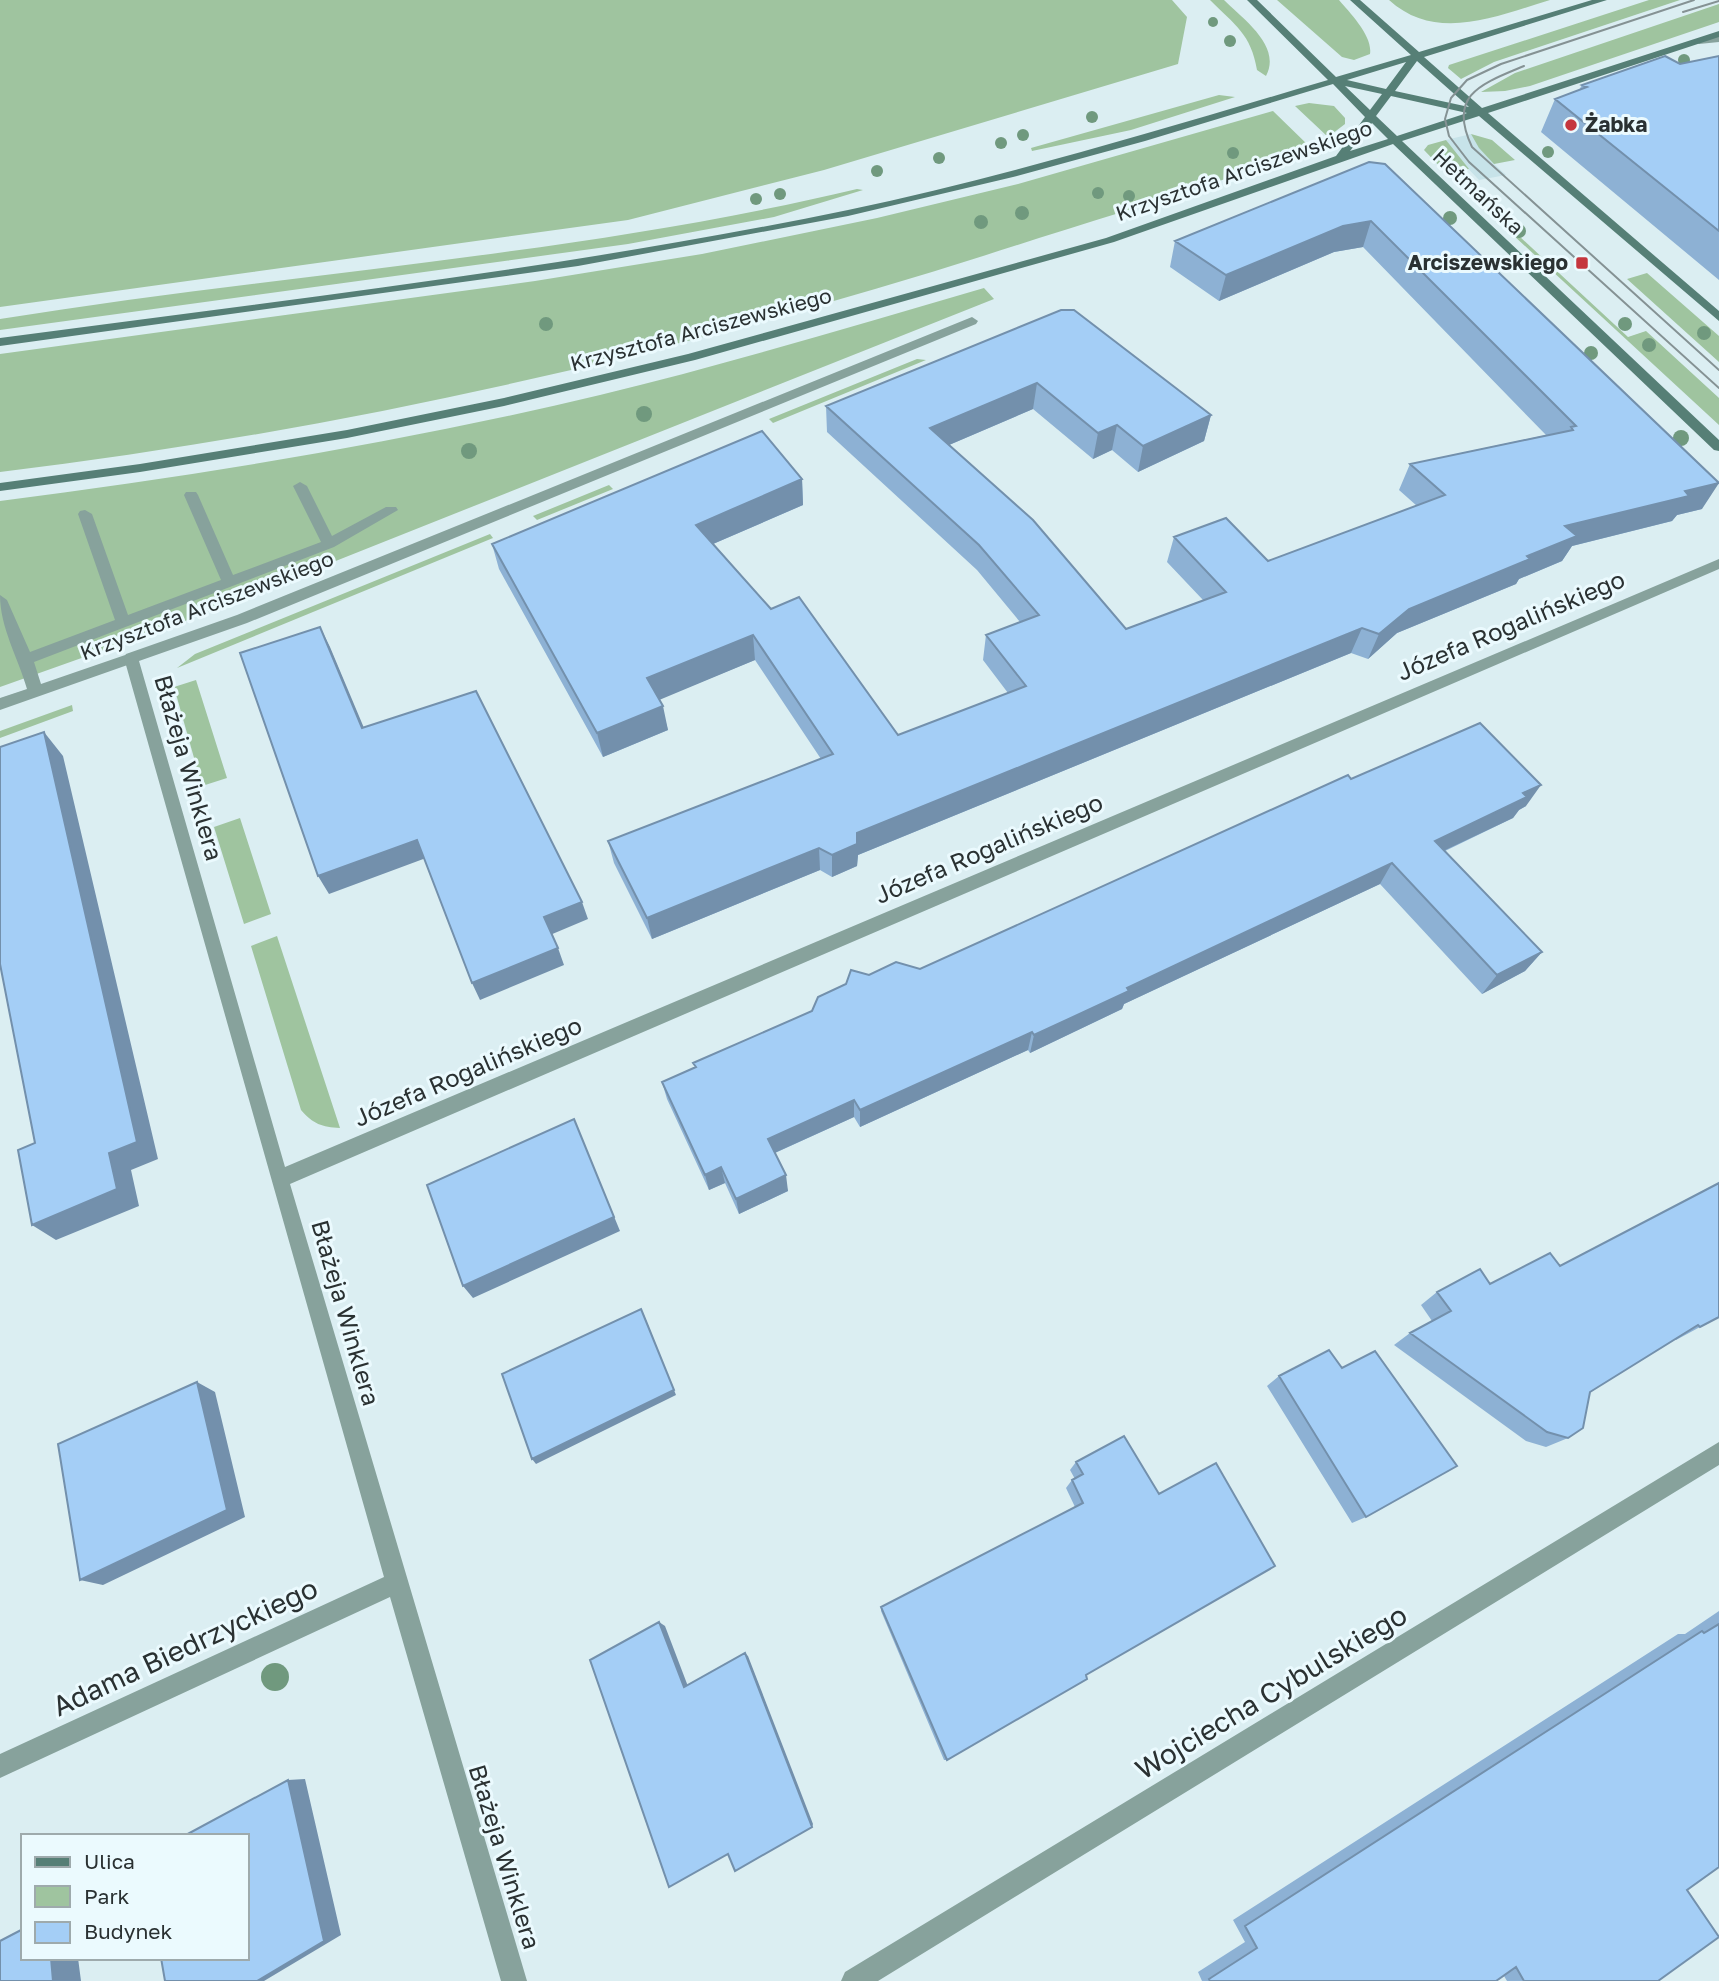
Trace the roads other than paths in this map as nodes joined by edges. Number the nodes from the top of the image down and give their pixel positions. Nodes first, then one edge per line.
1 (1252, 0) edge
2 (1355, 0) edge
3 (1602, 0) edge
4 (1719, 37) edge
5 (1699, 41) joint
6 (1416, 56) junction
7 (1334, 80) junction
8 (1390, 92) junction
9 (1481, 113) junction
10 (1371, 116) junction
11 (1395, 140) junction
12 (1340, 158) junction
13 (1719, 317) edge
14 (972, 321) dead end
15 (0, 342) edge
16 (1719, 447) edge
17 (300, 486) dead end
18 (0, 487) edge
19 (191, 495) dead end
20 (391, 510) dead end
21 (85, 514) dead end
22 (329, 544) junction
23 (1719, 564) edge
24 (229, 582) junction
25 (0, 600) edge
26 (123, 622) junction
27 (131, 658) junction
28 (26, 659) junction
29 (36, 692) junction
30 (0, 704) edge
31 (279, 1179) junction
32 (1719, 1453) edge
33 (396, 1583) junction
34 (0, 1766) edge
35 (514, 1981) edge
36 (854, 1981) edge

1 - 7 main road, Hetmańska
2 - 6 main road
3 - 6 main road
4 - 5 street
5 - 9 main road, Krzysztofa Arciszewskiego
6 - 7 main road
6 - 8 main road
6 - 9 main road
7 - 8 main road
7 - 10 main road, Hetmańska
7 - 15 main road
8 - 9 main road
8 - 10 main road
9 - 11 main road, Krzysztofa Arciszewskiego
9 - 13 main road
10 - 11 main road, Hetmańska
10 - 12 main road
11 - 12 main road, Krzysztofa Arciszewskiego
11 - 16 main road, Hetmańska
12 - 18 main road, Krzysztofa Arciszewskiego
14 - 27 street, Krzysztofa Arciszewskiego
17 - 22 street
19 - 24 street
20 - 22 street
21 - 26 street
22 - 24 street
23 - 31 street, Józefa Rogalińskiego
24 - 26 street
25 - 28 street
26 - 28 street
27 - 29 street, Krzysztofa Arciszewskiego
27 - 31 street, Błażeja Winklera
28 - 29 street
29 - 30 street, Krzysztofa Arciszewskiego
31 - 33 street, Błażeja Winklera
32 - 36 street, Wojciecha Cybulskiego
33 - 34 street, Adama Biedrzyckiego
33 - 35 street, Błażeja Winklera

